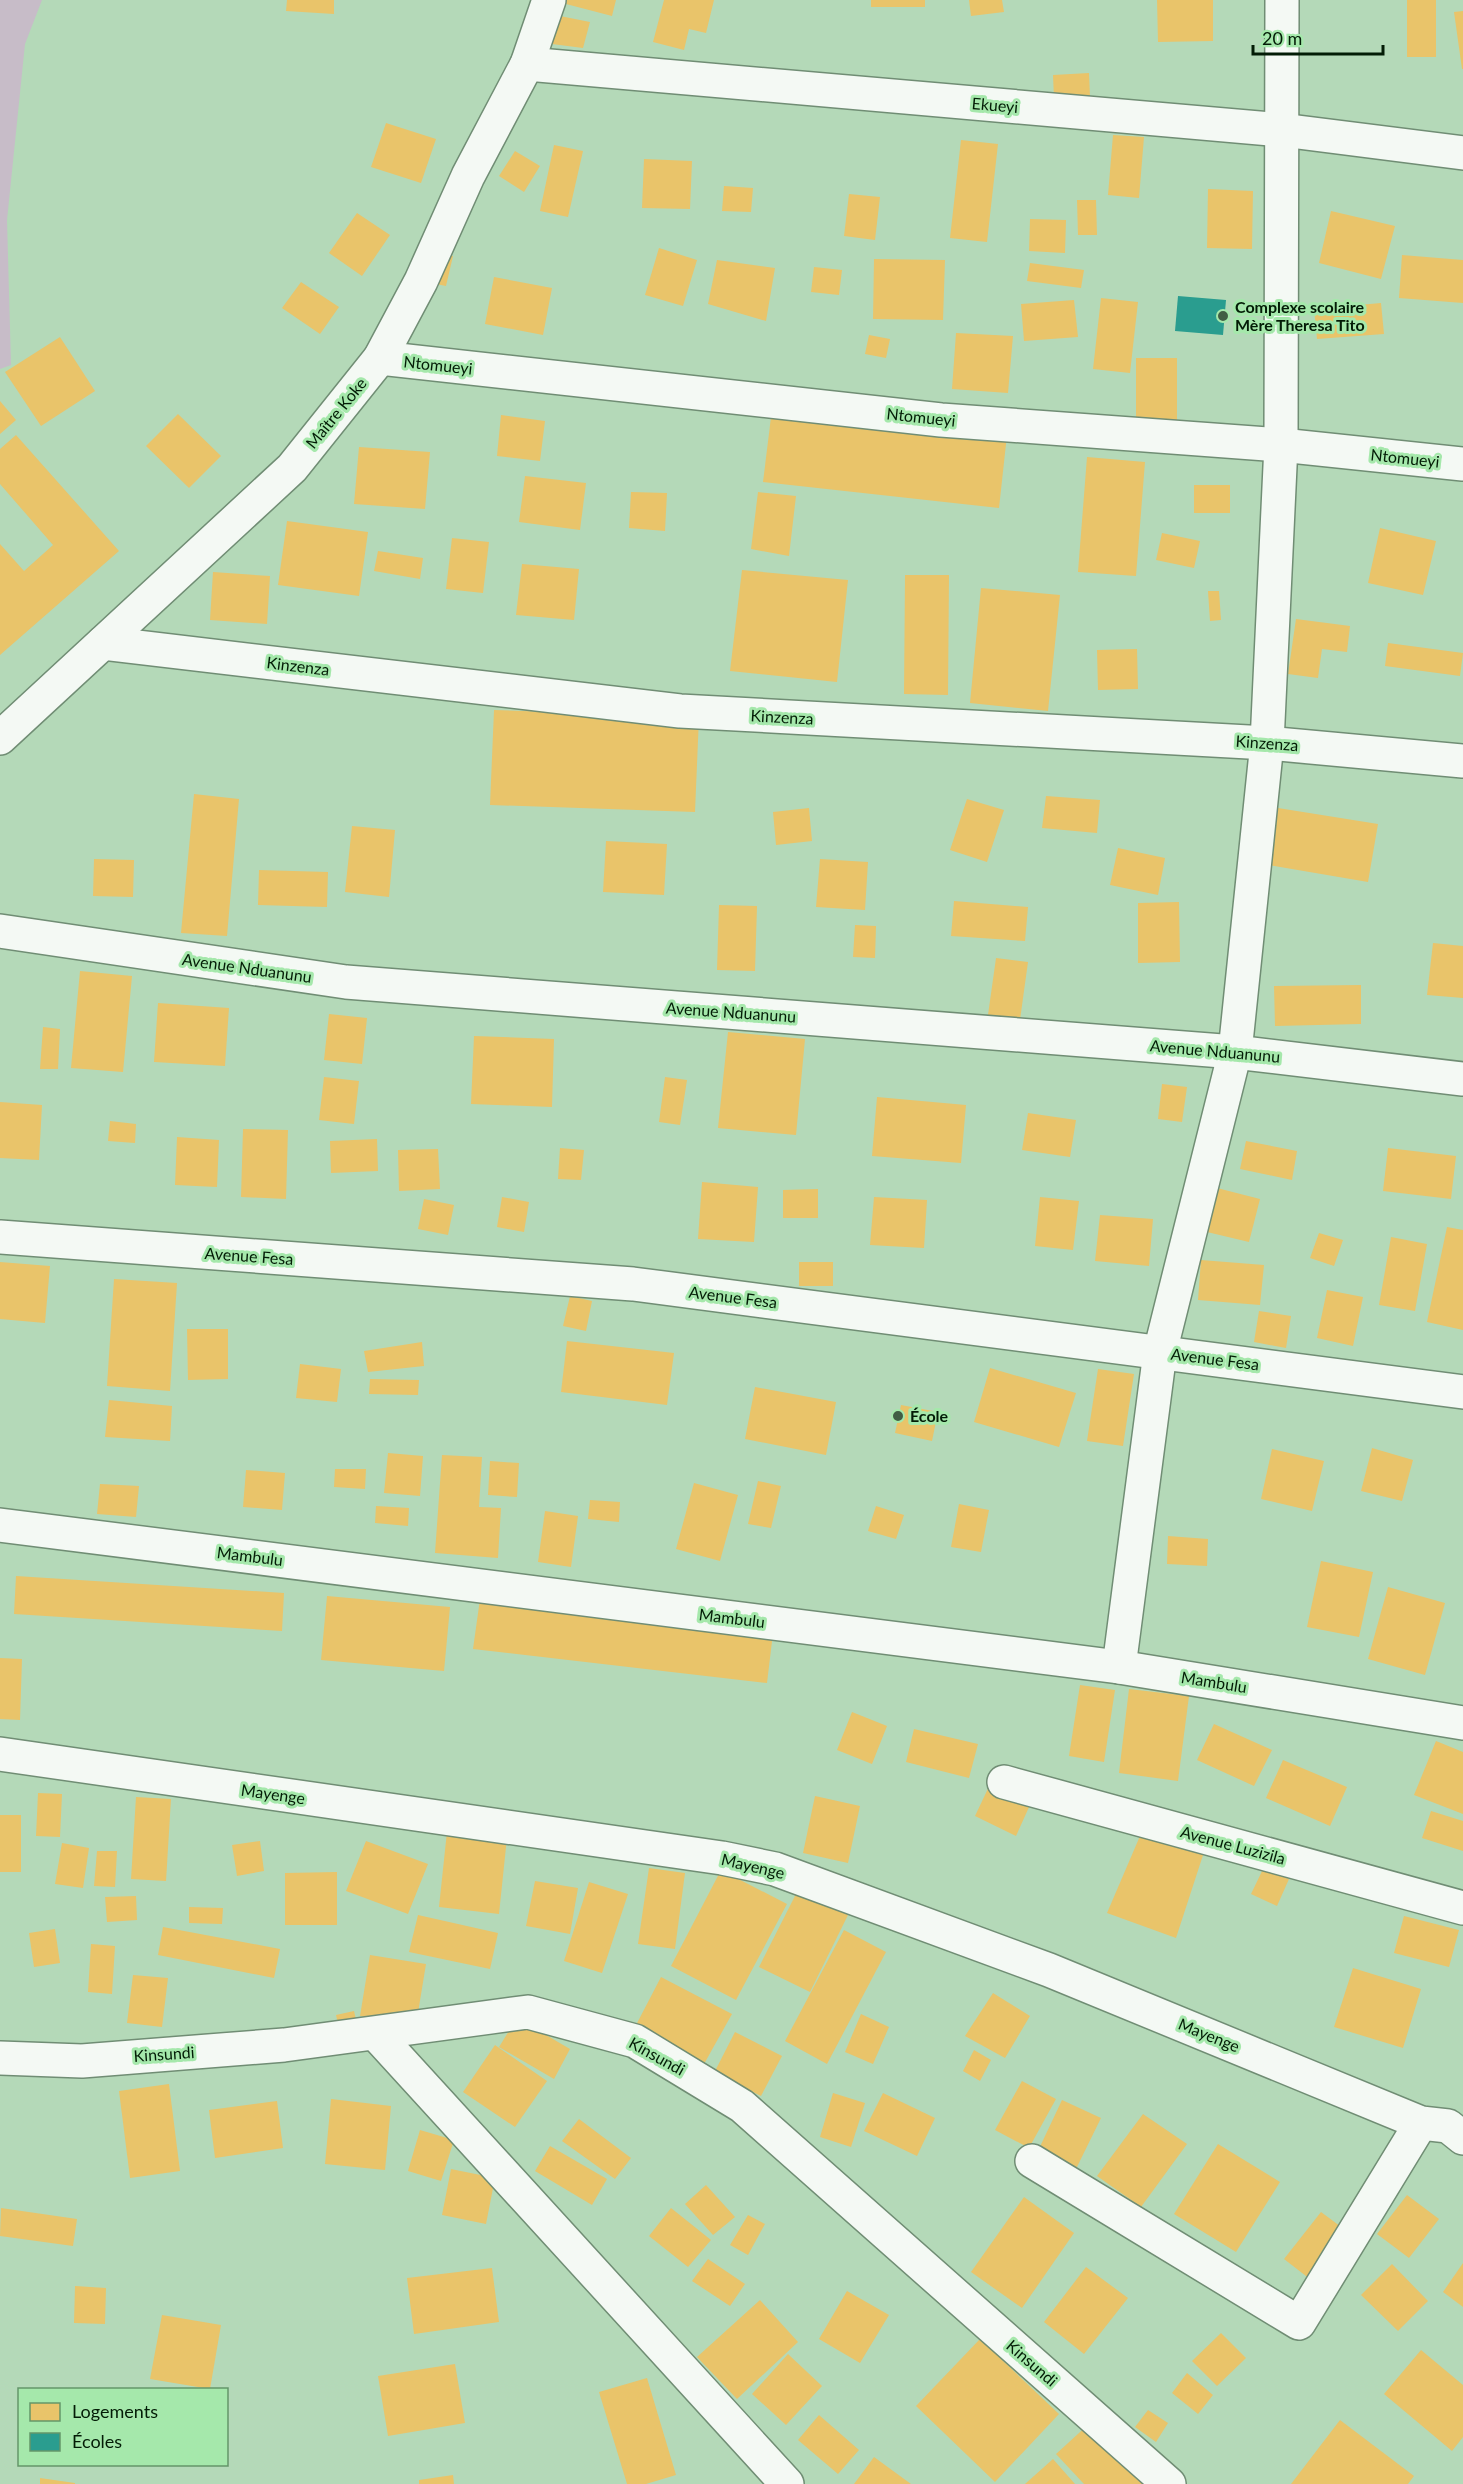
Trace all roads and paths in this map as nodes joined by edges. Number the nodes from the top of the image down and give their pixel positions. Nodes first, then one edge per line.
1 (549, 0) edge
2 (1282, 0) edge
3 (527, 64) junction
4 (1282, 130) junction
5 (1463, 153) edge
6 (380, 358) junction
7 (1281, 445) junction
8 (1463, 464) edge
9 (103, 643) junction
10 (0, 738) edge
11 (1267, 742) junction
12 (1463, 761) edge
13 (0, 931) edge
14 (1235, 1052) junction
15 (1463, 1079) edge
16 (0, 1237) edge
17 (1160, 1352) junction
18 (1463, 1392) edge
19 (0, 1525) edge
20 (1119, 1666) junction
21 (1463, 1724) edge
22 (0, 1754) edge
23 (1004, 1782) dead end
24 (1463, 1908) edge
25 (376, 2034) junction
26 (0, 2058) edge
27 (1422, 2123) junction
28 (1463, 2138) edge
29 (1032, 2161) dead end
30 (787, 2484) edge
31 (1169, 2484) edge

1 - 3 street, Maître Koke
2 - 4 street
3 - 4 street, Ekueyi
3 - 6 street, Maître Koke
4 - 5 street, Ekueyi
4 - 7 street
6 - 7 street, Ntomueyi
6 - 9 street, Maître Koke
7 - 8 street, Ntomueyi
7 - 11 street
9 - 10 street, Maître Koke
9 - 11 street, Kinzenza
11 - 12 street, Kinzenza
11 - 14 street
13 - 14 street, Avenue Nduanunu
14 - 15 street, Avenue Nduanunu
14 - 17 street
16 - 17 street, Avenue Fesa
17 - 18 street, Avenue Fesa
17 - 20 street
19 - 20 street, Mambulu
20 - 21 street, Mambulu
22 - 27 street, Mayenge
23 - 24 street, Avenue Luzizila
25 - 26 street, Kinsundi
25 - 30 street
25 - 31 street, Kinsundi
27 - 28 street, Mayenge
27 - 29 street

